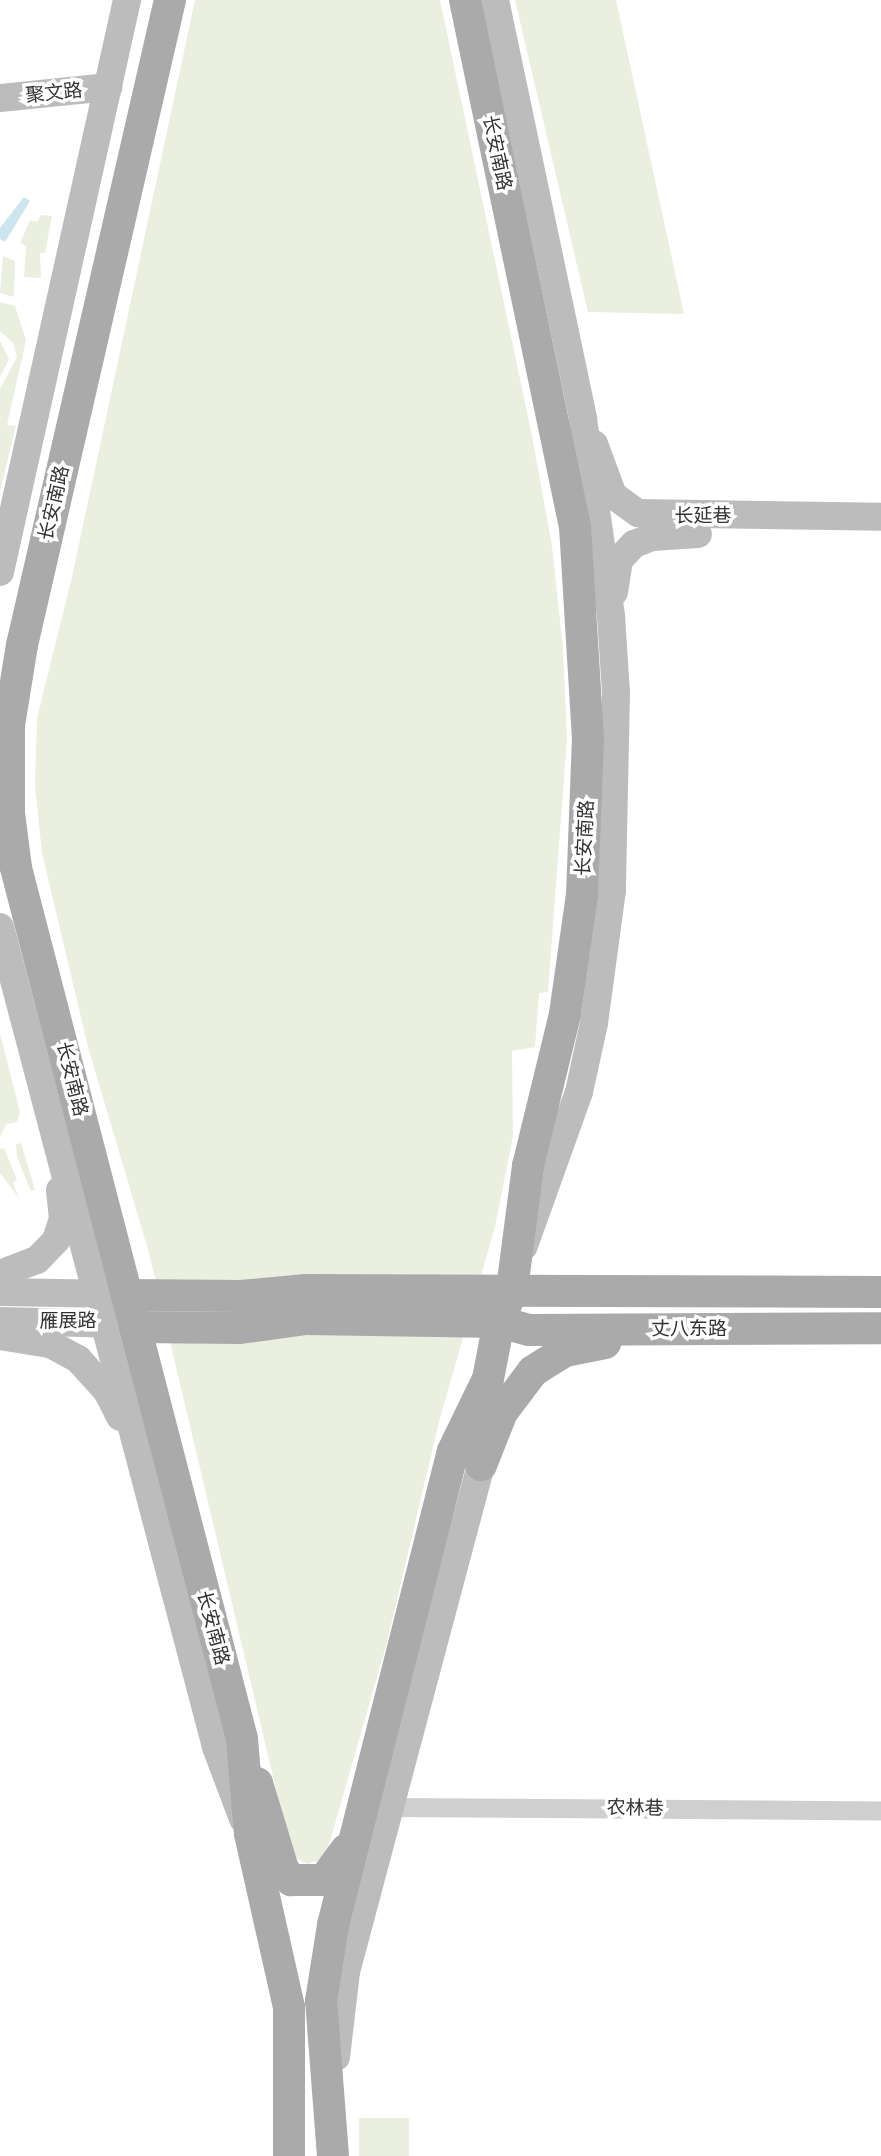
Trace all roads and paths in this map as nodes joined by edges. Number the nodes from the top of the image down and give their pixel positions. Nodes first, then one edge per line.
1 (127, 0) edge
2 (170, 0) edge
3 (465, 0) edge
4 (495, 0) edge
5 (108, 87) junction
6 (0, 98) edge
7 (583, 419) junction
8 (881, 517) edge
9 (881, 535) edge
10 (0, 572) edge
11 (611, 616) junction
12 (0, 927) edge
13 (53, 1136) junction
14 (0, 1274) edge
15 (515, 1275) junction
16 (0, 1292) edge
17 (881, 1292) edge
18 (113, 1294) junction
19 (0, 1321) edge
20 (499, 1322) junction
21 (120, 1324) junction
22 (881, 1328) edge
23 (686, 1329) junction
24 (0, 1336) edge
25 (488, 1379) junction
26 (141, 1455) junction
27 (481, 1465) junction
28 (242, 1739) junction
29 (390, 1807) junction
30 (881, 1810) edge
31 (354, 1834) junction
32 (250, 1836) junction
33 (333, 2119) junction
34 (289, 2156) edge
35 (333, 2156) edge

1 - 5 main road
2 - 18 main road, 长安南路
3 - 15 main road, 长安南路
4 - 7 main road
5 - 6 main road, 聚文路
5 - 10 main road
7 - 8 main road, 长延巷
7 - 11 main road
9 - 11 main road, 长延巷
11 - 15 main road
12 - 13 main road
13 - 14 main road
13 - 18 main road
15 - 17 main road, 丈八东路
15 - 18 main road, 丈八东路
15 - 20 main road, 长安南路
16 - 18 main road, 雁展路
18 - 21 main road, 长安南路
19 - 21 main road, 雁展路
20 - 21 main road, 丈八东路
20 - 23 main road, 丈八东路
20 - 25 main road, 长安南路
21 - 26 main road
21 - 28 main road, 长安南路
22 - 23 main road, 丈八东路
23 - 27 main road
24 - 26 main road
25 - 27 main road
25 - 31 main road, 长安南路
26 - 32 main road
27 - 29 main road
28 - 31 main road
28 - 32 main road, 长安南路
29 - 30 street, 农林巷
29 - 33 main road
31 - 33 main road, 长安南路
32 - 34 main road, 长安南路
33 - 35 main road, 长安南路

